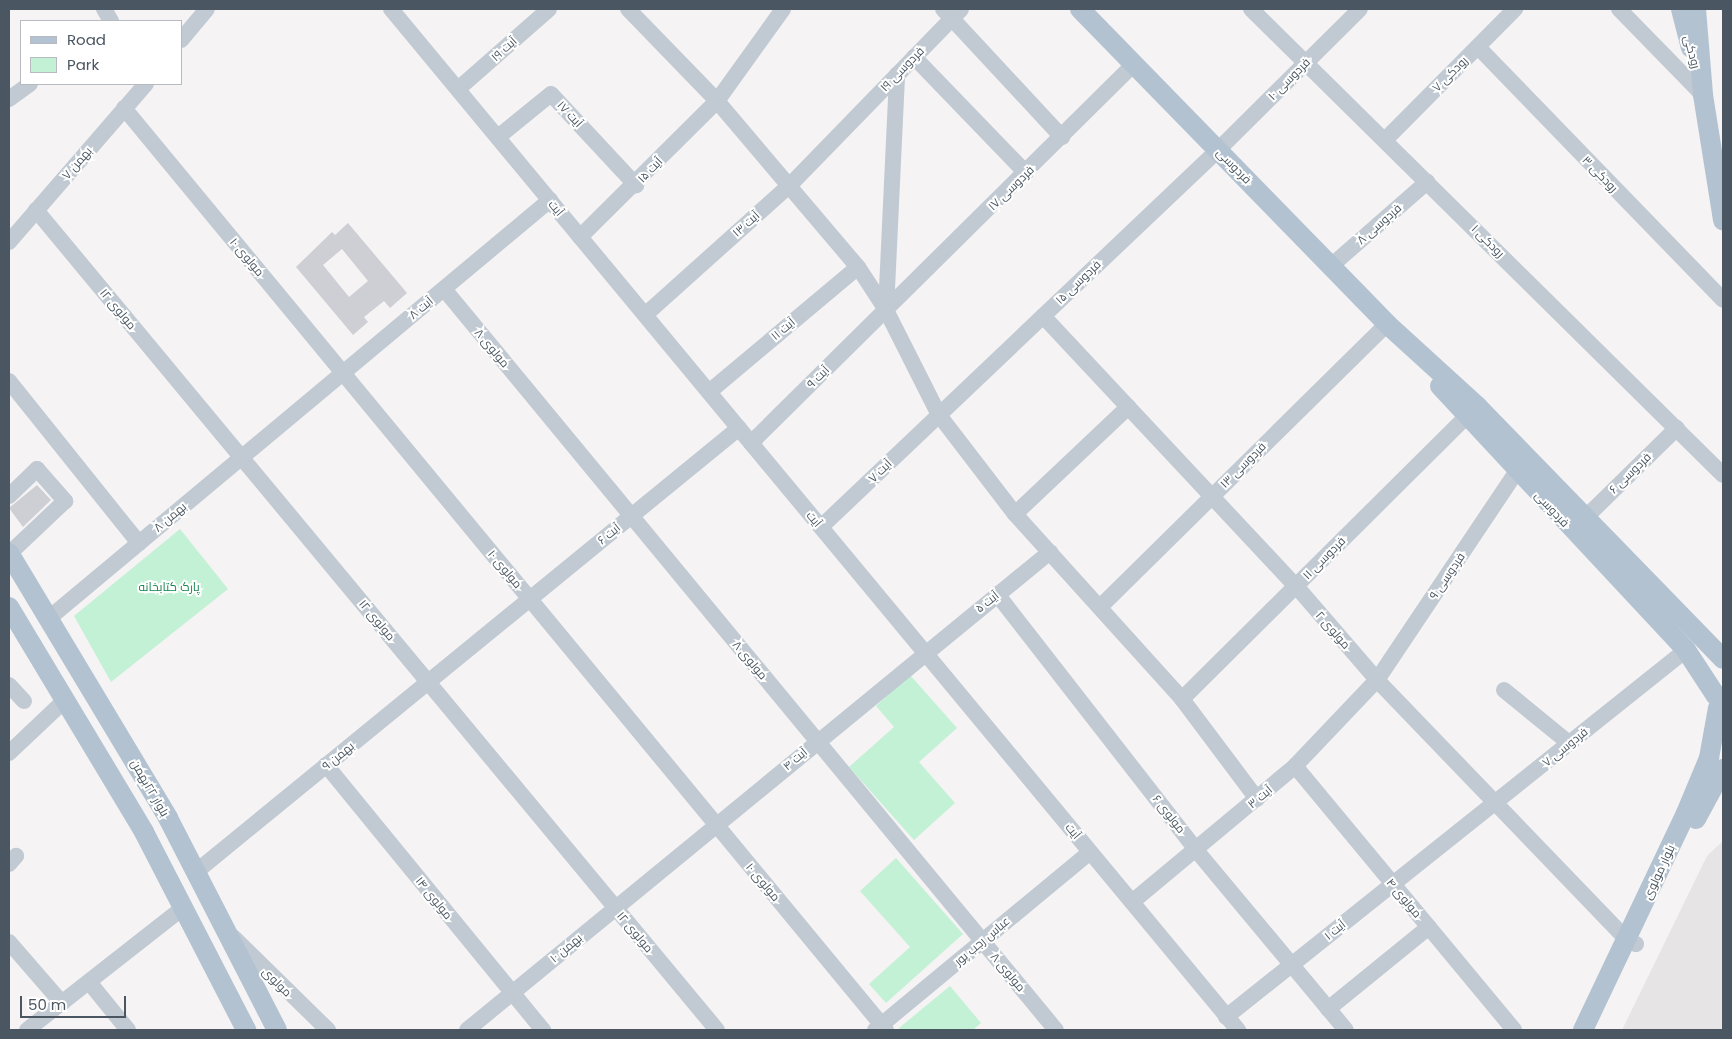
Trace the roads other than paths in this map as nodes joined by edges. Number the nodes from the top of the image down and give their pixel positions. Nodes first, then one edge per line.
1 (104, 9) edge
2 (207, 9) edge
3 (391, 9) edge
4 (549, 9) edge
5 (783, 9) edge
6 (1080, 9) edge
7 (1251, 9) edge
8 (1360, 9) edge
9 (1516, 9) edge
10 (1619, 9) edge
11 (1681, 9) edge
12 (1696, 9) edge
13 (632, 10) edge
14 (952, 12) edge
15 (110, 20) edge
16 (182, 39) edge
17 (1478, 47) junction
18 (914, 57) junction
19 (1306, 62) junction
20 (1134, 64) junction
21 (898, 74) junction
22 (29, 85) edge
23 (145, 85) edge
24 (458, 89) junction
25 (1704, 95) junction
26 (9, 99) edge
27 (717, 101) junction
28 (124, 108) junction
29 (844, 129) joint
30 (498, 137) junction
31 (1062, 137) junction
32 (1385, 140) junction
33 (1218, 150) junction
34 (1026, 173) junction
35 (1427, 182) junction
36 (791, 184) junction
37 (636, 185) junction
38 (550, 200) junction
39 (36, 210) junction
40 (1723, 220) edge
41 (580, 237) junction
42 (9, 242) edge
43 (858, 266) junction
44 (1331, 266) junction
45 (444, 289) junction
46 (1723, 300) edge
47 (886, 310) junction
48 (645, 314) junction
49 (1043, 316) junction
50 (1387, 324) junction
51 (343, 373) junction
52 (9, 381) edge
53 (709, 392) junction
54 (1128, 407) junction
55 (939, 414) junction
56 (292, 415) joint
57 (1466, 417) junction
58 (738, 428) junction
59 (1677, 428) junction
60 (751, 443) junction
61 (242, 458) junction
62 (1517, 472) junction
63 (1723, 475) edge
64 (9, 496) edge
65 (1212, 497) junction
66 (1015, 514) junction
67 (631, 516) junction
68 (1584, 519) junction
69 (821, 527) junction
70 (139, 543) junction
71 (1050, 552) junction
72 (9, 554) edge
73 (1296, 586) junction
74 (997, 594) junction
75 (530, 599) junction
76 (9, 607) edge
77 (1100, 607) junction
78 (48, 618) junction
79 (479, 640) joint
80 (1686, 650) junction
81 (924, 652) junction
82 (1723, 659) edge
83 (1723, 676) edge
84 (1377, 680) junction
85 (428, 682) junction
86 (9, 685) edge
87 (1504, 690) dead end
88 (1182, 699) junction
89 (65, 700) junction
90 (24, 701) dead end
91 (1719, 707) edge
92 (817, 741) junction
93 (1569, 744) junction
94 (126, 746) junction
95 (9, 753) edge
96 (105, 765) junction
97 (326, 765) junction
98 (1295, 766) junction
99 (1723, 769) edge
100 (1257, 799) junction
101 (1496, 802) junction
102 (716, 825) junction
103 (1444, 843) joint
104 (1196, 850) junction
105 (1090, 852) junction
106 (666, 866) joint
107 (197, 872) junction
108 (1393, 884) junction
109 (1132, 902) junction
110 (184, 907) junction
111 (615, 908) junction
112 (1429, 927) junction
113 (227, 931) junction
114 (982, 941) junction
115 (9, 942) edge
116 (1631, 942) junction
117 (1291, 965) junction
118 (89, 982) junction
119 (512, 993) junction
120 (62, 1003) junction
121 (1328, 1008) junction
122 (1226, 1017) junction
123 (239, 1027) edge
124 (881, 1029) edge
125 (27, 1030) edge
126 (128, 1030) edge
127 (277, 1030) edge
128 (328, 1030) edge
129 (467, 1030) edge
130 (543, 1030) edge
131 (717, 1030) edge
132 (1056, 1030) edge
133 (1238, 1030) edge
134 (1346, 1030) edge
135 (1514, 1030) edge
136 (1583, 1030) edge
137 (1595, 1030) edge

1 - 15 street
2 - 16 street
3 - 24 street, آیت
4 - 24 street, آیت ۱۹
5 - 27 street, آیت ۱۵
6 - 20 main road, فردوسی
7 - 19 street, رودکی ۱
8 - 19 street, فردوسی ۱۰
9 - 17 street, رودکی ۷
10 - 25 street
11 - 25 main road, رودکی
12 - 25 main road, رودکی
13 - 27 street
14 - 18 street, فردوسی ۱۹
14 - 31 street
17 - 32 street, رودکی ۷
17 - 46 street, رودکی ۳
18 - 21 street, فردوسی ۱۹
18 - 34 street
19 - 32 street, رودکی ۱
19 - 33 street, فردوسی ۱۰
20 - 31 street, فردوسی ۱۷
20 - 33 main road, فردوسی
21 - 29 street, فردوسی ۱۹
21 - 47 street
22 - 26 street
23 - 28 street, بهمن ۷
24 - 30 street, آیت
25 - 40 main road, رودکی
27 - 36 street
27 - 37 street, آیت ۱۵
28 - 39 street, بهمن ۷
28 - 51 street, مولوی ۱۰
29 - 36 street, آیت ۱۳
30 - 37 street, آیت ۱۷
30 - 38 street, آیت
31 - 34 street, فردوسی ۱۷
32 - 35 street, رودکی ۱
33 - 44 main road, فردوسی
33 - 49 street, فردوسی ۱۵
34 - 47 street, فردوسی ۱۷
35 - 44 street, فردوسی ۸
35 - 59 street, رودکی ۱
36 - 43 street
36 - 48 street, آیت ۱۳
37 - 41 street, آیت ۱۵
38 - 41 street, آیت
38 - 45 street, آیت ۸
39 - 42 street, بهمن ۷
39 - 61 street, مولوی ۱۲
41 - 48 street, آیت
43 - 47 street
43 - 53 street, آیت ۱۱
44 - 50 main road, فردوسی
45 - 51 street, آیت ۸
45 - 67 street, مولوی ۸
47 - 55 street
47 - 60 street, آیت ۹
48 - 53 street, آیت
49 - 54 street, مولوی ۲
49 - 55 street, فردوسی ۱۵
50 - 57 main road, فردوسی
50 - 65 street, فردوسی ۱۳
50 - 68 main road, فردوسی
51 - 56 street, آیت ۸
51 - 75 street, مولوی ۱۰
52 - 70 street
53 - 58 street, آیت
54 - 65 street, مولوی ۲
54 - 66 street
55 - 66 street
55 - 69 street, آیت ۷
56 - 61 street, بهمن ۸
57 - 62 main road, فردوسی
57 - 73 street, فردوسی ۱۱
58 - 60 street, آیت
58 - 67 street, آیت ۶
59 - 63 street, رودکی ۱
59 - 68 street, فردوسی ۶
60 - 69 street, آیت
61 - 70 street, بهمن ۸
61 - 85 street, مولوی ۱۲
62 - 80 main road, فردوسی
62 - 84 street, فردوسی ۹
64 - 72 street
65 - 73 street, مولوی ۲
65 - 77 street, فردوسی ۱۳
66 - 71 street
67 - 75 street, آیت ۶
67 - 92 street, مولوی ۸
68 - 82 main road, فردوسی
69 - 81 street, آیت
70 - 78 street, بهمن ۸
71 - 74 street, آیت ۵
71 - 77 street
72 - 78 main road, بلوار ۲۲بهمن
73 - 84 street, مولوی ۲
73 - 88 street, فردوسی ۱۱
74 - 81 street, آیت ۵
74 - 104 street, مولوی ۶
75 - 79 street, آیت ۶
75 - 102 street, مولوی ۱۰
76 - 89 main road
77 - 88 street
78 - 94 main road, بلوار ۲۲بهمن
79 - 85 street, بهمن ۹
80 - 91 main road, فردوسی
80 - 93 street, فردوسی ۷
81 - 92 street, آیت ۴
81 - 105 street, آیت
83 - 91 main road, بلوار مولوی
84 - 98 street, آیت ۳
84 - 101 street, مولوی ۲
85 - 97 street, بهمن ۹
85 - 111 street, مولوی ۱۲
86 - 90 street
87 - 93 street
88 - 100 street
89 - 95 street
89 - 96 main road
91 - 116 main road, بلوار مولوی
92 - 102 street, آیت ۴
92 - 114 street, مولوی ۸
93 - 101 street, فردوسی ۷
94 - 96 main road
94 - 107 main road, بلوار ۲۲بهمن
96 - 110 main road
97 - 107 street, بهمن ۹
97 - 119 street, مولوی ۱۴
98 - 100 street, آیت ۳
98 - 108 street, مولوی ۴
99 - 116 main road, بلوار مولوی
100 - 104 street, آیت ۳
101 - 103 street, فردوسی ۷
101 - 116 street, مولوی ۲
102 - 106 street, آیت ۴
102 - 124 street, مولوی ۱۰
103 - 108 street, آیت ۱
104 - 109 street, آیت ۳
104 - 117 street, مولوی ۶
105 - 109 street, آیت
105 - 114 street, عباس رجب پور
106 - 111 street, بهمن ۱۰
107 - 113 main road, بلوار ۲۲بهمن
108 - 112 street, مولوی ۴
108 - 117 street, آیت ۱
109 - 122 street, آیت
110 - 118 street
110 - 123 main road
111 - 119 street, بهمن ۱۰
111 - 131 street, مولوی ۱۲
112 - 121 street
112 - 135 street, مولوی ۴
113 - 127 main road, بلوار ۲۲بهمن
113 - 128 street, مولوی
114 - 124 street, عباس رجب پور
114 - 132 street, مولوی ۸
115 - 120 street
116 - 136 main road, بلوار مولوی
116 - 137 main road, بلوار مولوی
117 - 121 street, مولوی ۶
117 - 122 street, آیت ۱
118 - 120 street
118 - 126 street
119 - 129 street, بهمن ۱۰
119 - 130 street, مولوی ۱۴
120 - 125 street
121 - 134 street, مولوی ۶
122 - 133 street, آیت

